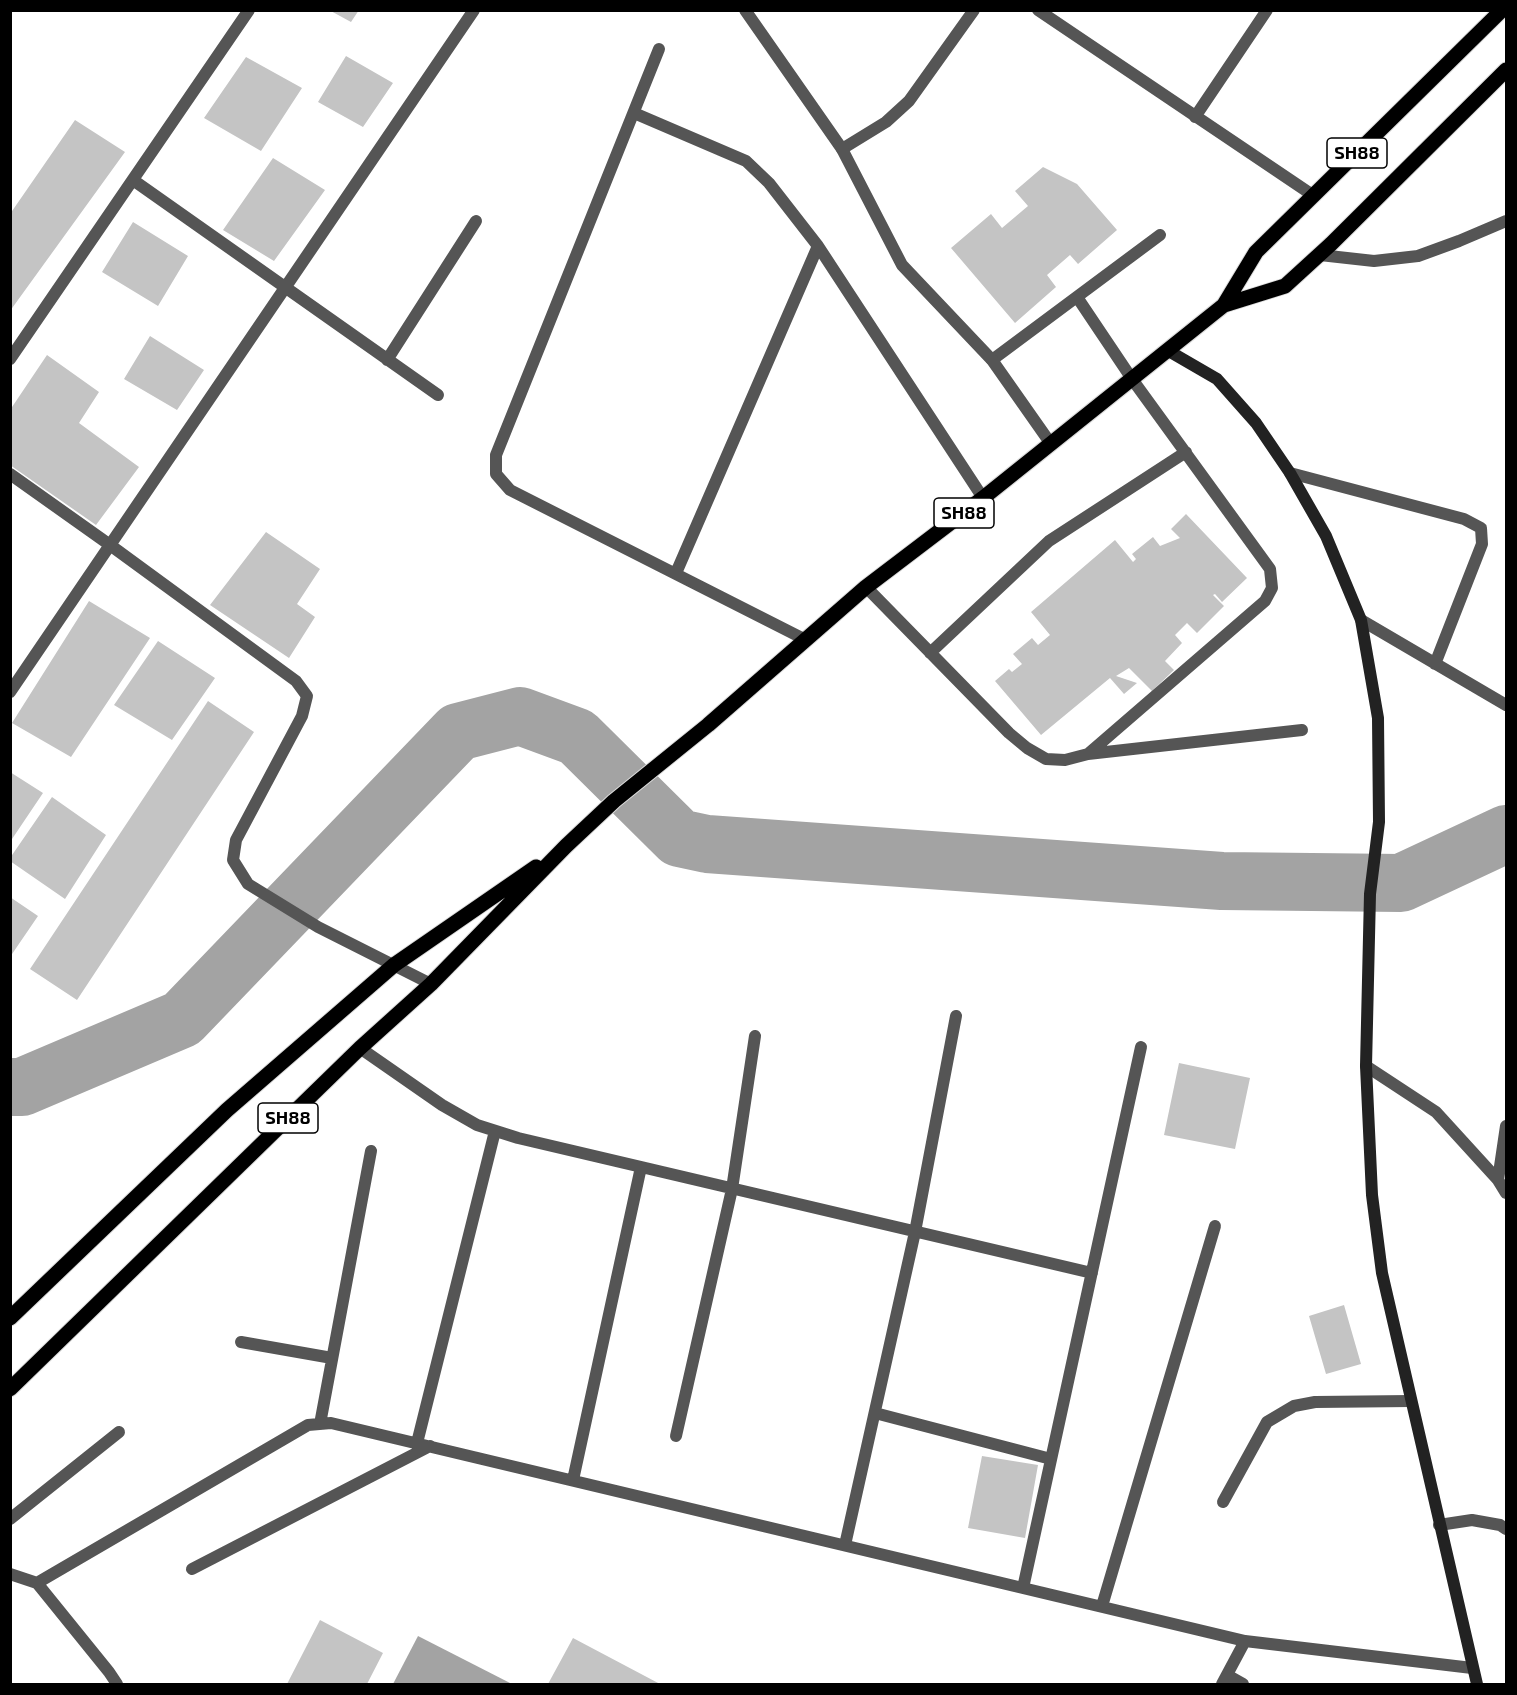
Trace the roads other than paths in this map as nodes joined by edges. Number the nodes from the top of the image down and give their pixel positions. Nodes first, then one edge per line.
1 (249, 10) edge
2 (474, 10) edge
3 (745, 10) edge
4 (974, 10) edge
5 (1038, 10) edge
6 (1267, 10) edge
7 (1502, 10) edge
8 (659, 49) dead end
9 (1506, 69) edge
10 (634, 112) junction
11 (1195, 117) junction
12 (842, 149) junction
13 (133, 180) junction
14 (1314, 196) junction
15 (476, 221) dead end
16 (1506, 221) edge
17 (1160, 235) dead end
18 (818, 246) junction
19 (1320, 255) junction
20 (285, 288) junction
21 (1077, 297) junction
22 (1224, 305) junction
23 (1167, 350) junction
24 (10, 359) edge
25 (387, 360) junction
26 (992, 360) junction
27 (1132, 379) junction
28 (438, 395) dead end
29 (1051, 444) junction
30 (1186, 452) junction
31 (1290, 473) junction
32 (10, 474) edge
33 (983, 498) junction
34 (110, 545) junction
35 (676, 573) junction
36 (866, 587) junction
37 (1361, 620) junction
38 (807, 640) junction
39 (930, 653) junction
40 (1435, 664) junction
41 (10, 692) edge
42 (1506, 705) edge
43 (1302, 730) dead end
44 (1088, 754) junction
45 (566, 846) junction
46 (394, 965) junction
47 (431, 984) junction
48 (956, 1016) dead end
49 (755, 1036) dead end
50 (1141, 1047) dead end
51 (360, 1048) junction
52 (1366, 1066) junction
53 (1506, 1126) edge
54 (495, 1131) junction
55 (371, 1151) dead end
56 (640, 1167) junction
57 (1498, 1180) junction
58 (732, 1189) junction
59 (1506, 1193) edge
60 (1215, 1226) dead end
61 (915, 1232) junction
62 (1092, 1273) junction
63 (10, 1318) edge
64 (241, 1342) dead end
65 (332, 1358) junction
66 (10, 1389) edge
67 (1411, 1401) junction
68 (874, 1413) junction
69 (320, 1424) junction
70 (119, 1432) dead end
71 (676, 1436) dead end
72 (417, 1443) junction
73 (430, 1446) junction
74 (1051, 1459) junction
75 (573, 1480) junction
76 (1223, 1502) dead end
77 (10, 1519) edge
78 (1439, 1525) junction
79 (1506, 1529) edge
80 (846, 1545) junction
81 (192, 1569) dead end
82 (10, 1574) edge
83 (37, 1583) junction
84 (1023, 1588) junction
85 (1102, 1606) junction
86 (1245, 1641) junction
87 (1472, 1668) junction
88 (1225, 1680) edge
89 (117, 1684) edge
90 (1243, 1684) edge
91 (1477, 1684) edge

1 - 13 street
2 - 20 street
3 - 12 street
4 - 12 street
5 - 11 street
6 - 11 street
7 - 14 main road, SH88
8 - 10 street
9 - 19 main road, SH88
10 - 18 street
10 - 35 street
11 - 14 street
12 - 26 street
13 - 20 street
13 - 24 street
14 - 22 main road, SH88
15 - 25 street
16 - 19 street
17 - 21 street
18 - 33 street
18 - 35 street
19 - 22 main road, SH88
20 - 25 street
20 - 34 street
21 - 26 street
21 - 27 street
22 - 23 main road, SH88
23 - 27 main road, SH88
23 - 31 main road
25 - 28 street
26 - 29 street
27 - 29 main road, SH88
27 - 30 street
29 - 33 main road, SH88
30 - 39 street
30 - 44 street
31 - 37 main road
31 - 40 street
32 - 34 street
33 - 36 main road, SH88
34 - 41 street
34 - 46 street
35 - 38 street
36 - 38 main road, SH88
36 - 39 street
37 - 40 street
37 - 52 main road
38 - 45 main road, SH88
39 - 44 street
40 - 42 street
43 - 44 street
45 - 46 main road, SH88
45 - 47 main road, SH88
46 - 47 street
46 - 63 main road, SH88
47 - 51 main road, SH88
48 - 61 street
49 - 58 street
50 - 62 street
51 - 54 street
51 - 66 main road, SH88
52 - 57 street
52 - 67 main road
53 - 57 street
54 - 56 street
54 - 72 street
55 - 65 street
56 - 58 street
56 - 75 street
57 - 59 street
58 - 61 street
58 - 71 street
60 - 85 street
61 - 62 street
61 - 68 street
62 - 74 street
64 - 65 street
65 - 69 street
67 - 76 street
67 - 78 main road
68 - 74 street
68 - 80 street
69 - 72 street
69 - 83 street
70 - 77 street
72 - 73 street
73 - 75 street
73 - 81 street
74 - 84 street
75 - 80 street
78 - 79 street
78 - 87 main road
80 - 84 street
82 - 83 street
83 - 89 street
84 - 85 street
85 - 86 street
86 - 87 street
86 - 88 street
87 - 91 main road
88 - 90 street

